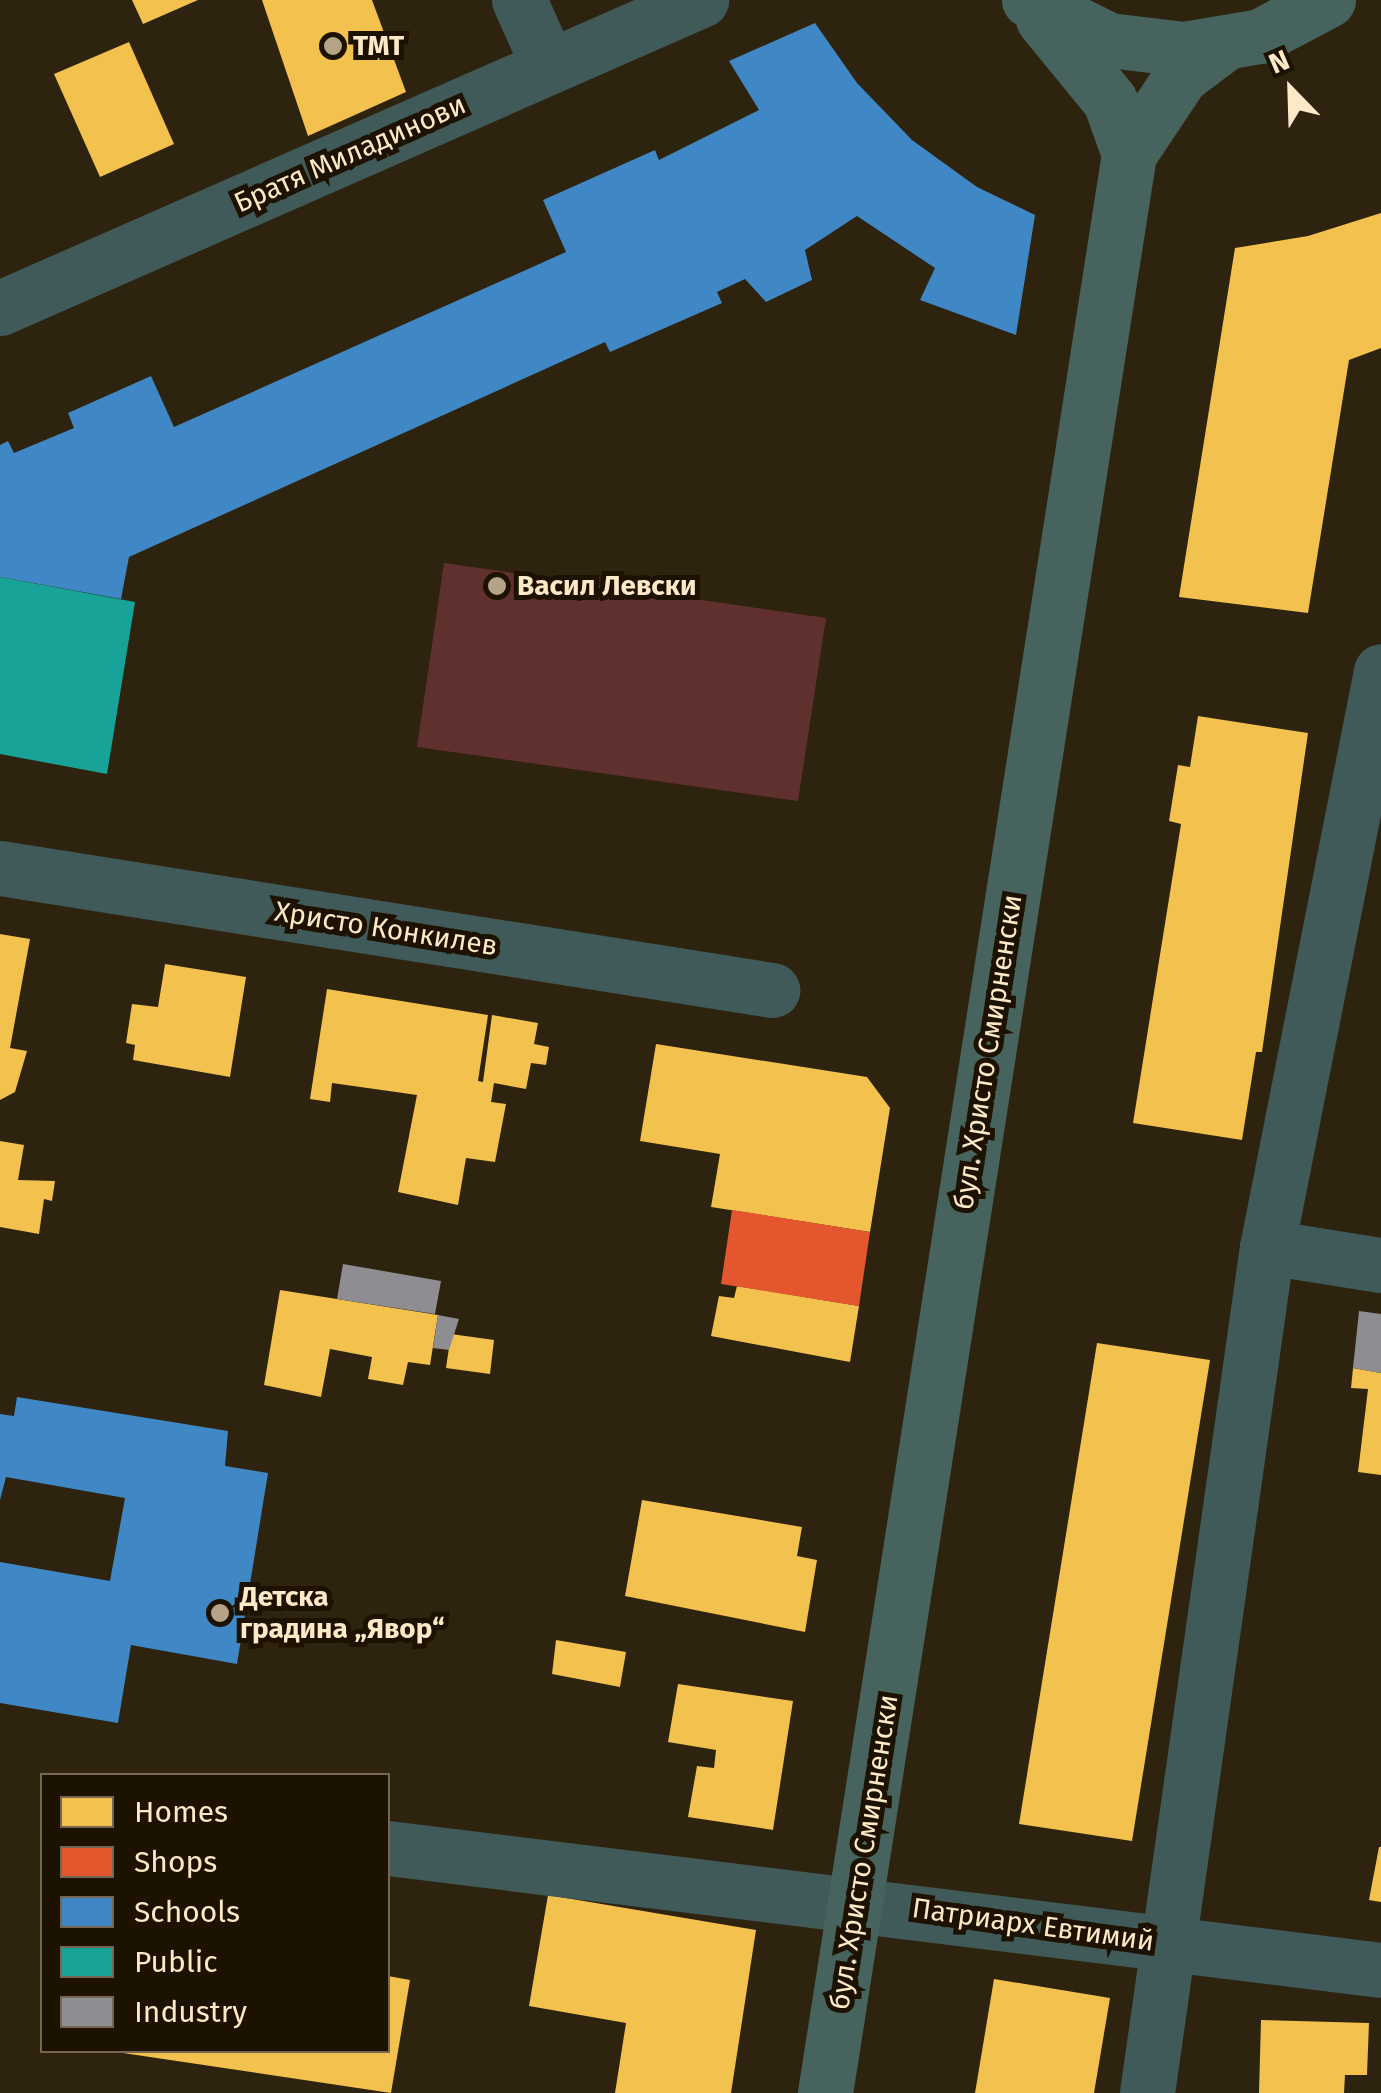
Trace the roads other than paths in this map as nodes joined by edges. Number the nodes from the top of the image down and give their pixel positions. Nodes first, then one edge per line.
1 (519, 0) edge
2 (701, 0) edge
3 (1027, 0) edge
4 (1328, 0) edge
5 (1221, 46) junction
6 (549, 67) junction
7 (1128, 154) junction
8 (0, 308) edge
9 (1381, 671) edge
10 (0, 868) edge
11 (772, 990) dead end
12 (1267, 1247) junction
13 (1381, 1265) edge
14 (390, 1848) edge
15 (858, 1901) junction
16 (1172, 1944) junction
17 (1381, 1970) edge
18 (825, 2093) edge
19 (1147, 2093) edge

1 - 6 street
2 - 6 street, Братя Миладинови
3 - 5 main road
3 - 7 main road
4 - 5 main road
5 - 7 main road, бул. Христо Смирненски
6 - 8 street, Братя Миладинови
7 - 15 main road, бул. Христо Смирненски
9 - 12 street
10 - 11 street, Христо Конкилев
12 - 13 street
12 - 16 street
14 - 15 street, Патриарх Евтимий
15 - 16 street, Патриарх Евтимий
15 - 18 main road, бул. Христо Смирненски
16 - 17 street, Патриарх Евтимий
16 - 19 street

